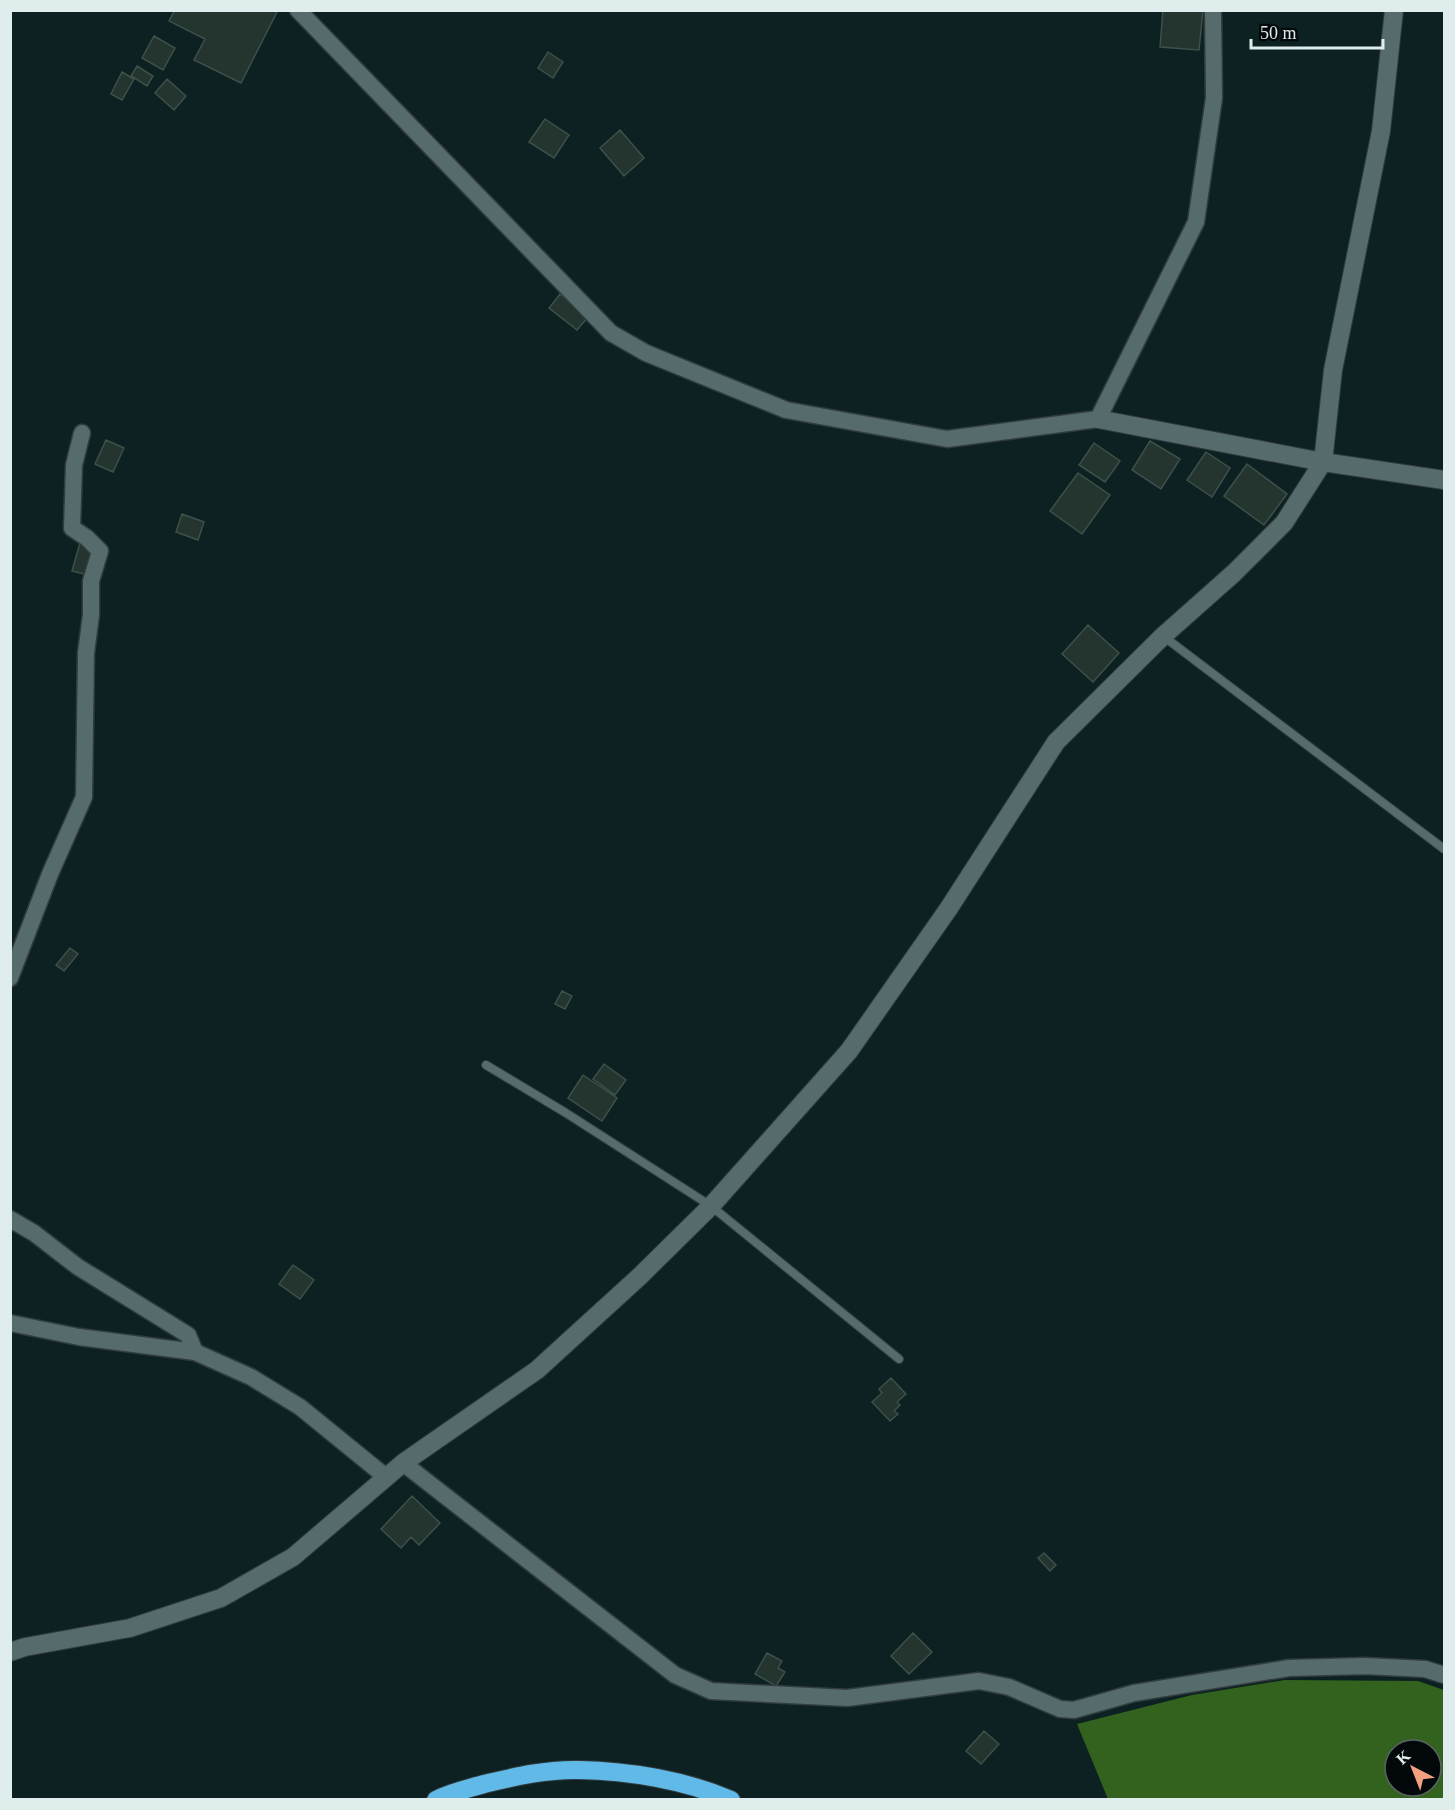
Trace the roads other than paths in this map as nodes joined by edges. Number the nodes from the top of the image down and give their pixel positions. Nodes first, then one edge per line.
1 (298, 10) edge
2 (1213, 10) edge
3 (1394, 10) edge
4 (1098, 419) junction
5 (82, 433) dead end
6 (1323, 462) junction
7 (1444, 480) edge
8 (1163, 636) junction
9 (1444, 849) edge
10 (10, 978) edge
11 (486, 1065) dead end
12 (711, 1206) junction
13 (10, 1219) edge
14 (10, 1323) edge
15 (195, 1352) junction
16 (899, 1359) dead end
17 (404, 1462) junction
18 (386, 1477) junction
19 (10, 1652) edge
20 (1444, 1675) edge
21 (436, 1800) edge
22 (731, 1800) edge

1 - 4 street
2 - 4 street
3 - 6 street
4 - 6 street
5 - 10 street
6 - 7 street
6 - 8 street
8 - 9 lane
8 - 12 street
11 - 12 lane
12 - 16 lane
12 - 17 street
13 - 15 street
14 - 15 street
15 - 18 street
17 - 18 street
17 - 20 street
18 - 19 street
21 - 22 highway

